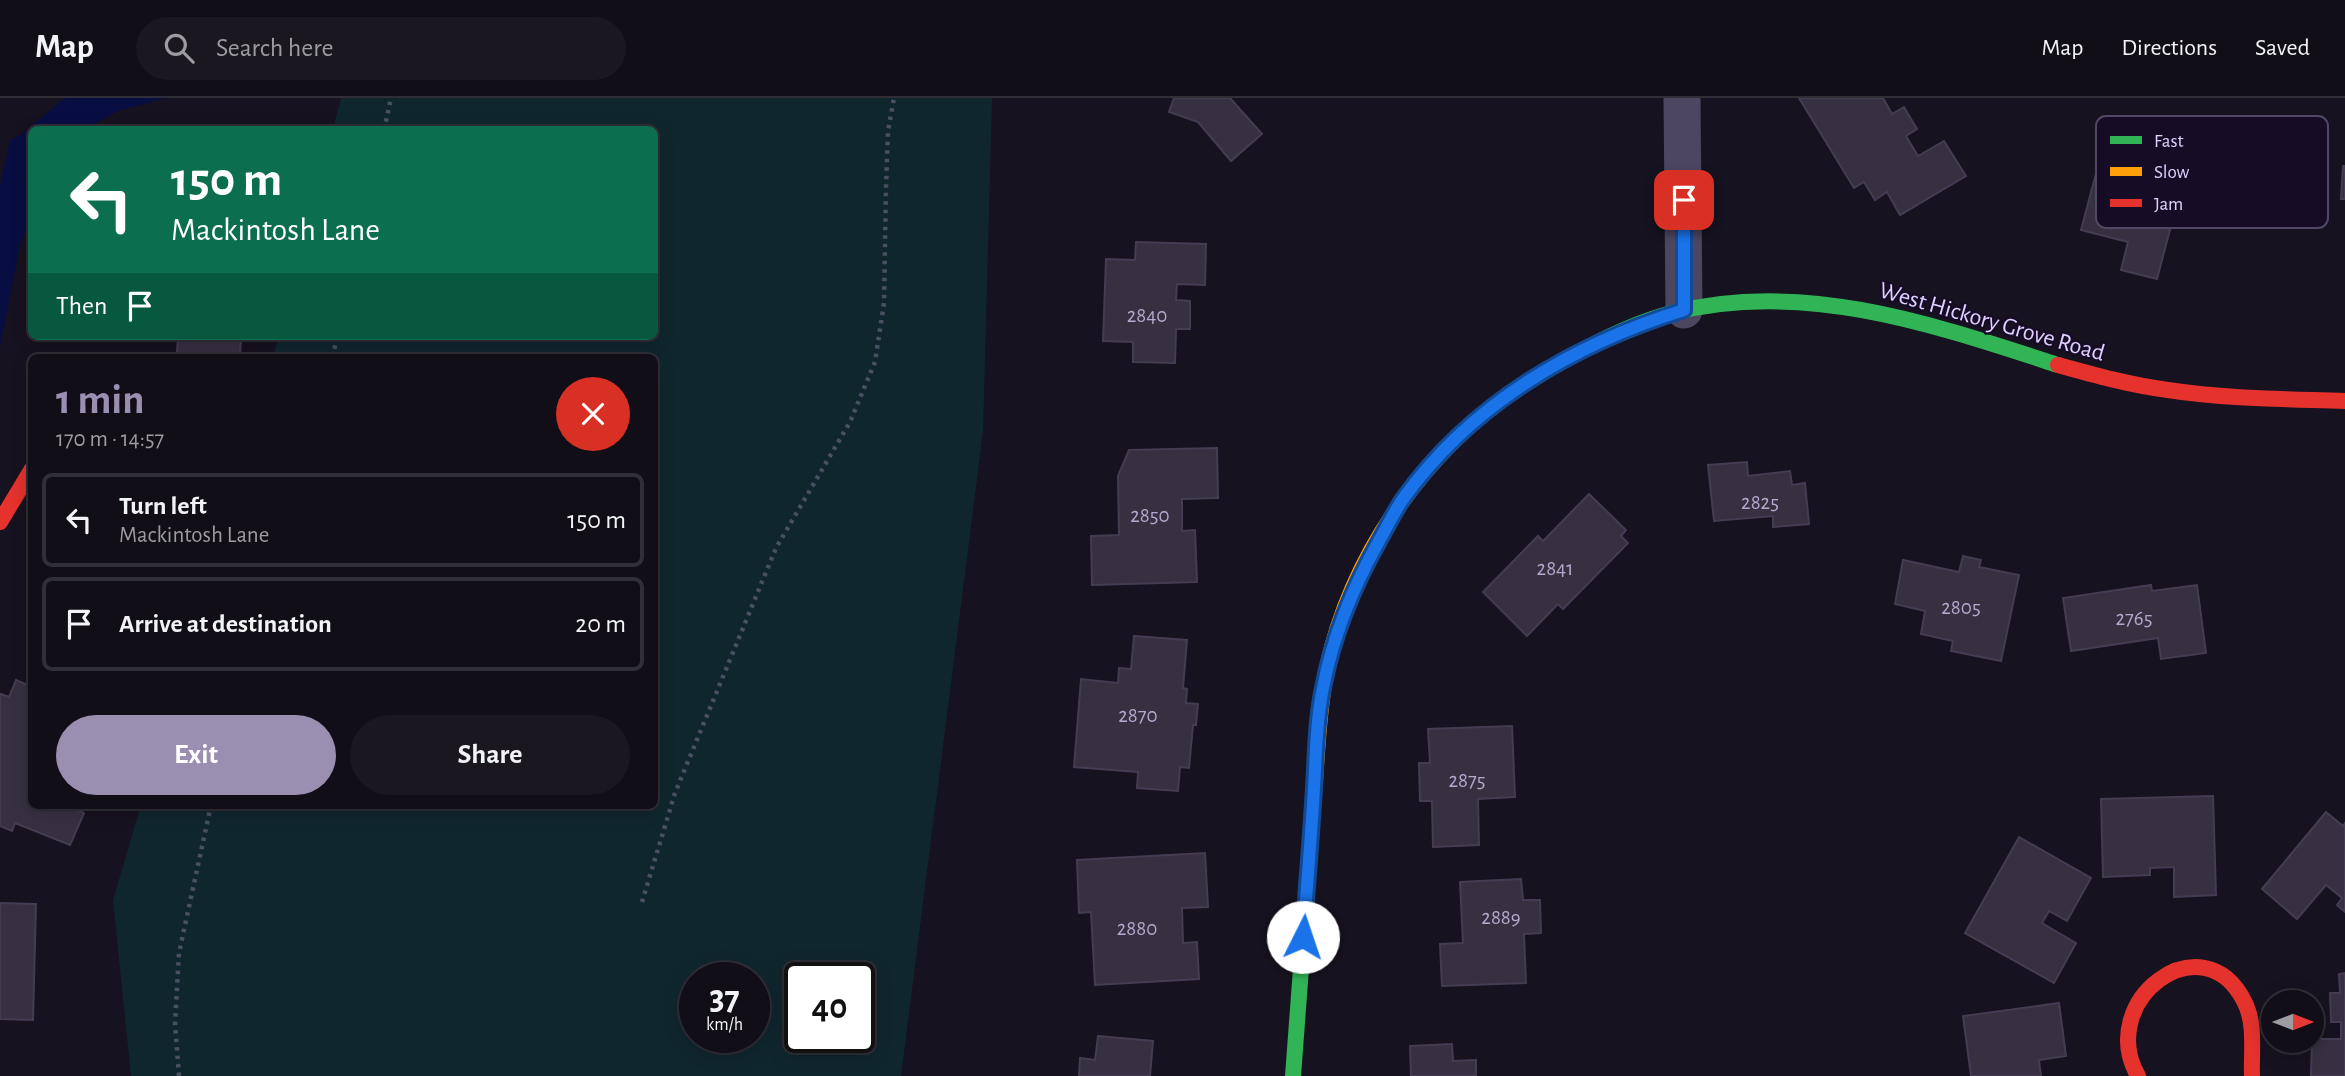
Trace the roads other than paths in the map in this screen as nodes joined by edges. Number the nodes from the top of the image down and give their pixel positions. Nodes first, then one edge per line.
1 (1682, 98) edge
2 (1684, 310) junction
3 (2345, 401) edge
4 (28, 476) edge
5 (0, 522) edge
6 (1293, 1076) edge
7 (2138, 1076) edge
8 (2252, 1076) edge

1 - 2 street
2 - 3 street, West Hickory Grove Road
2 - 6 street, West Hickory Grove Road
4 - 5 street
7 - 8 street

